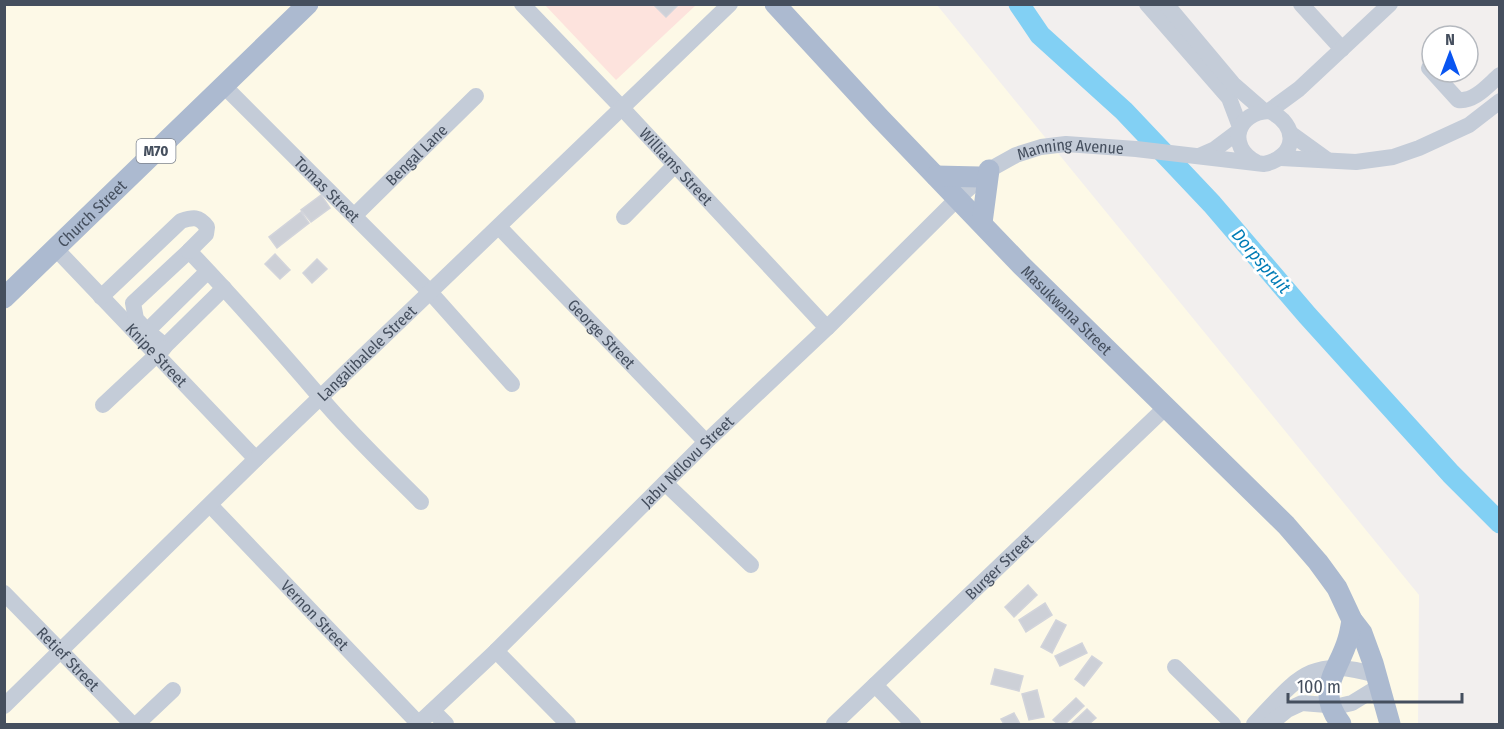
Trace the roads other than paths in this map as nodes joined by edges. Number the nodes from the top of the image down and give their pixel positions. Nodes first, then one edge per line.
1 (308, 4) edge
2 (522, 4) edge
3 (730, 4) edge
4 (1147, 4) edge
5 (1166, 4) edge
6 (1301, 4) edge
7 (1390, 4) edge
8 (782, 7) edge
9 (1342, 49) junction
10 (1500, 75) edge
11 (1444, 84) edge
12 (224, 86) junction
13 (1299, 89) junction
14 (476, 96) dead end
15 (1500, 101) edge
16 (622, 108) junction
17 (1267, 111) junction
18 (1240, 129) junction
19 (1289, 129) junction
20 (1195, 156) junction
21 (1281, 158) junction
22 (1326, 159) junction
23 (1256, 162) junction
24 (675, 165) junction
25 (985, 173) junction
26 (936, 176) junction
27 (957, 199) junction
28 (355, 215) junction
29 (624, 217) dead end
30 (982, 223) junction
31 (499, 227) junction
32 (56, 249) junction
33 (189, 251) junction
34 (208, 271) junction
35 (225, 288) junction
36 (430, 292) junction
37 (101, 297) junction
38 (4, 298) edge
39 (827, 328) junction
40 (147, 331) junction
41 (161, 351) junction
42 (512, 384) dead end
43 (320, 398) junction
44 (103, 405) dead end
45 (1165, 408) junction
46 (706, 442) junction
47 (256, 459) junction
48 (665, 483) junction
49 (421, 502) dead end
50 (210, 505) junction
51 (751, 565) dead end
52 (4, 593) edge
53 (1352, 620) junction
54 (61, 650) junction
55 (496, 651) junction
56 (1335, 666) junction
57 (1175, 668) dead end
58 (1377, 681) junction
59 (874, 685) junction
60 (173, 690) dead end
61 (4, 706) edge
62 (1331, 706) junction
63 (433, 711) junction
64 (132, 724) edge
65 (137, 724) edge
66 (418, 724) edge
67 (446, 724) edge
68 (567, 724) edge
69 (834, 724) edge
70 (913, 724) edge
71 (1233, 724) edge
72 (1254, 724) edge
73 (1270, 724) edge
74 (1341, 724) edge
75 (1390, 724) edge

1 - 12 main road, Church Street / M70
2 - 16 street, Williams Street
3 - 16 street, Langalibalele Street
4 - 18 street
5 - 17 street
6 - 9 street
7 - 9 street
8 - 26 main road, Masukwana Street
9 - 13 street
10 - 11 street
12 - 28 street, Tomas Street
12 - 32 main road, Church Street / M70
13 - 17 street
13 - 19 street
14 - 28 street, Bengal Lane
15 - 22 street
16 - 24 street, Williams Street
16 - 31 street, Langalibalele Street
17 - 18 street
17 - 19 street
18 - 20 street
18 - 23 street
19 - 21 street
19 - 22 street
20 - 23 street, Manning Avenue
20 - 25 street, Manning Avenue
21 - 22 street
21 - 23 street
24 - 29 street
24 - 39 street, Williams Street
25 - 26 main road
25 - 27 street, Manning Avenue
25 - 30 main road
26 - 27 main road, Masukwana Street
27 - 30 main road, Masukwana Street
27 - 39 street, Jabu Ndlovu Street
28 - 36 street, Tomas Street
30 - 45 main road, Masukwana Street
31 - 36 street, Langalibalele Street
31 - 46 street, George Street
32 - 37 street, Knipe Street
32 - 38 main road, Church Street / M70
33 - 34 street
33 - 37 street
33 - 40 street
34 - 35 street
34 - 40 street
35 - 41 street
35 - 43 street
36 - 42 street, Tomas Street
36 - 43 street, Langalibalele Street
37 - 41 street, Knipe Street
39 - 46 street, Jabu Ndlovu Street
40 - 41 street
41 - 44 street
41 - 47 street, Knipe Street
43 - 47 street, Langalibalele Street
43 - 49 street
45 - 53 main road, Masukwana Street
45 - 59 street, Burger Street
46 - 48 street, Jabu Ndlovu Street
47 - 50 street, Langalibalele Street
48 - 51 street
48 - 55 street, Jabu Ndlovu Street
50 - 54 street, Langalibalele Street
50 - 66 street, Vernon Street
52 - 54 street, Retief Street
53 - 56 main road
53 - 58 main road, Masukwana Street
54 - 61 street, Langalibalele Street
54 - 64 street, Retief Street
55 - 63 street, Jabu Ndlovu Street
55 - 68 street
56 - 58 street
56 - 62 main road
56 - 72 street
57 - 71 street
58 - 62 street
58 - 75 main road, Masukwana Street
59 - 69 street, Burger Street
59 - 70 street
60 - 65 street
62 - 73 street
62 - 74 main road
63 - 66 street, Jabu Ndlovu Street
63 - 67 street

